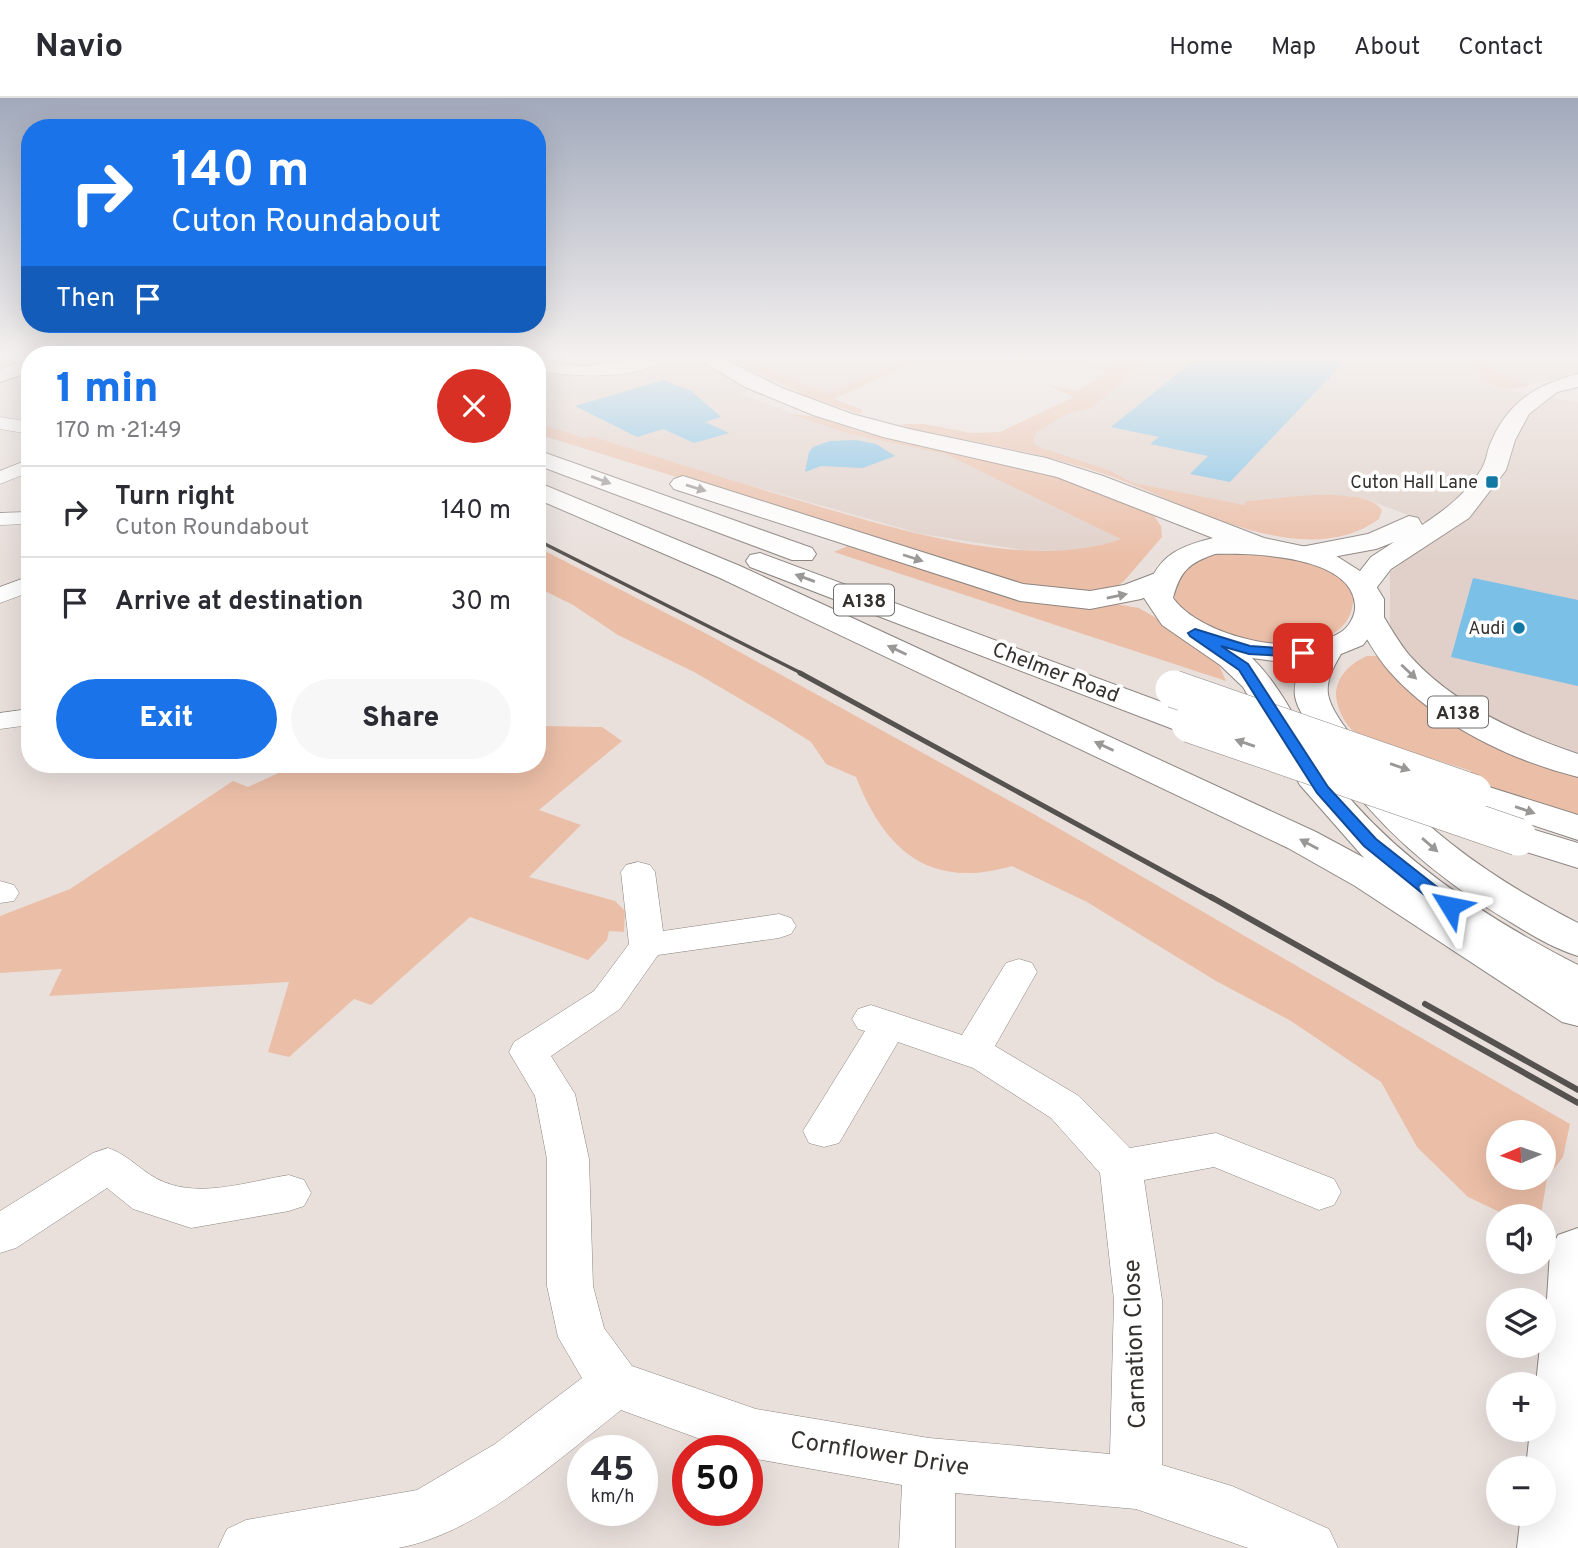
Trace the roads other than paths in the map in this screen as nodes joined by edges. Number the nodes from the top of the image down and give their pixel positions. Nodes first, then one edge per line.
1 (874, 427) edge
2 (1511, 427) edge
3 (1503, 440) junction
4 (546, 442) edge
5 (546, 460) edge
6 (21, 469) edge
7 (0, 478) edge
8 (546, 481) edge
9 (546, 494) edge
10 (1152, 502) junction
11 (21, 518) edge
12 (0, 519) edge
13 (1261, 546) junction
14 (1311, 553) junction
15 (1167, 573) junction
16 (21, 587) edge
17 (0, 596) edge
18 (1366, 601) junction
19 (1195, 633) junction
20 (1328, 648) junction
21 (21, 718) edge
22 (0, 721) edge
23 (1578, 766) edge
24 (1578, 828) edge
25 (1578, 856) edge
26 (638, 872) dead end
27 (1369, 877) junction
28 (779, 926) dead end
29 (1492, 934) junction
30 (647, 945) junction
31 (1020, 972) dead end
32 (1574, 981) edge
33 (971, 1053) junction
34 (824, 1131) dead end
35 (1121, 1167) junction
36 (1319, 1192) dead end
37 (289, 1193) dead end
38 (0, 1234) edge
39 (1578, 1252) edge
40 (615, 1384) junction
41 (929, 1464) junction
42 (1136, 1483) junction
43 (328, 1541) edge
44 (246, 1548) edge
45 (927, 1548) edge
46 (1310, 1548) edge
47 (1550, 1548) edge

1 - 10 main road
2 - 3 main road
3 - 14 main road
3 - 18 main road
4 -> 15 main road, A138
5 -> 24 main road, Chelmer Road / A138, bridge
6 - 7 street
25 -> 8 main road, Chelmer Road / A138, bridge
27 -> 9 main road
10 - 13 main road
10 - 15 main road
11 - 12 street
13 - 14 main road
13 - 15 main road
14 - 18 main road
15 - 19 main road
16 - 17 street
18 - 20 main road
18 -> 23 main road, A138
19 - 20 main road
19 - 29 main road
20 -> 32 main road
21 - 22 street
26 - 30 street
27 - 29 main road
27 - 32 main road
28 - 30 street
29 - 32 main road
30 - 40 street
31 - 33 street
33 - 34 street
33 - 35 street
35 - 36 street
35 - 42 street, Carnation Close
37 - 38 street
39 - 47 main road
40 - 41 street, Cornflower Drive
40 - 43 street
41 - 42 street, Cornflower Drive
41 - 45 street
42 - 46 street, Cornflower Drive
43 - 44 street

